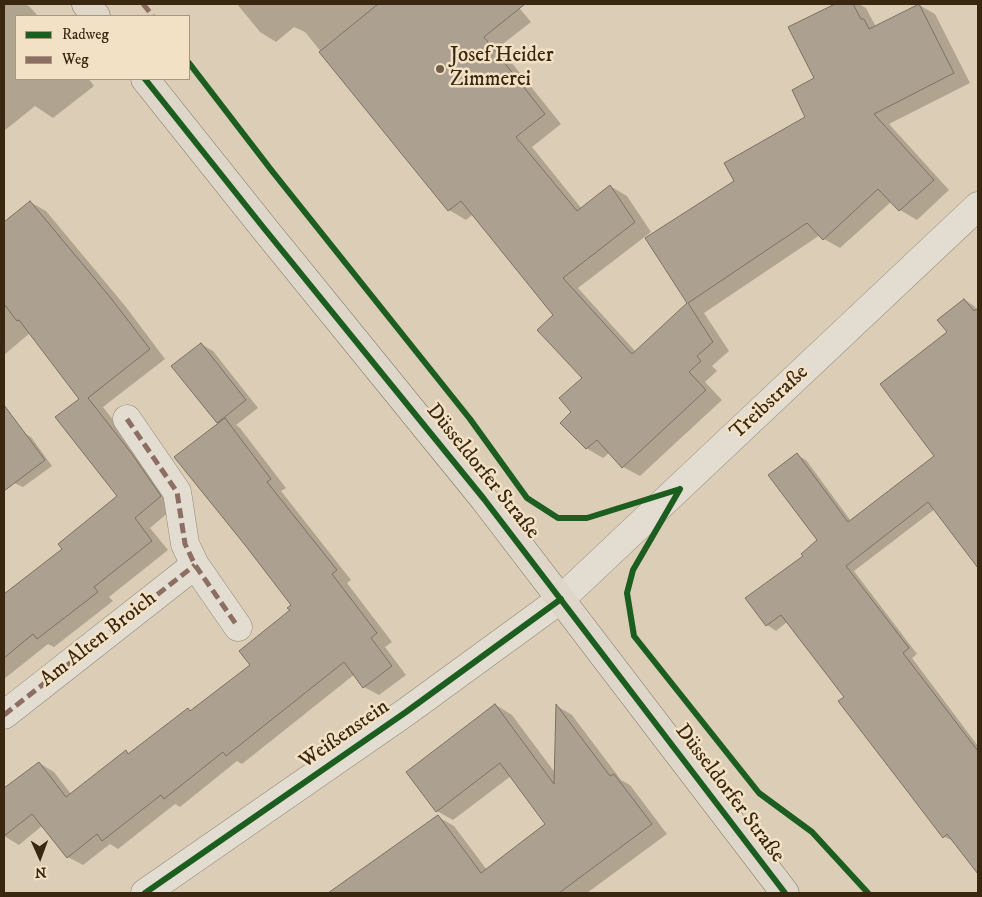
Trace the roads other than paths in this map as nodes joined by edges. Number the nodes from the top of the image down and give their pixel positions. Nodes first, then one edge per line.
1 (86, 4) edge
2 (95, 15) edge
3 (146, 80) edge
4 (978, 206) edge
5 (127, 419) dead end
6 (195, 565) junction
7 (561, 599) junction
8 (238, 627) dead end
9 (4, 715) edge
10 (145, 893) edge
11 (785, 893) edge

1 - 2 main road
3 - 7 main road, Düsseldorfer Straße
4 - 7 street, Treibstraße
5 - 6 street
6 - 8 street
6 - 9 street, Am Alten Broich
7 - 10 street, Weißenstein
7 - 11 main road, Düsseldorfer Straße

